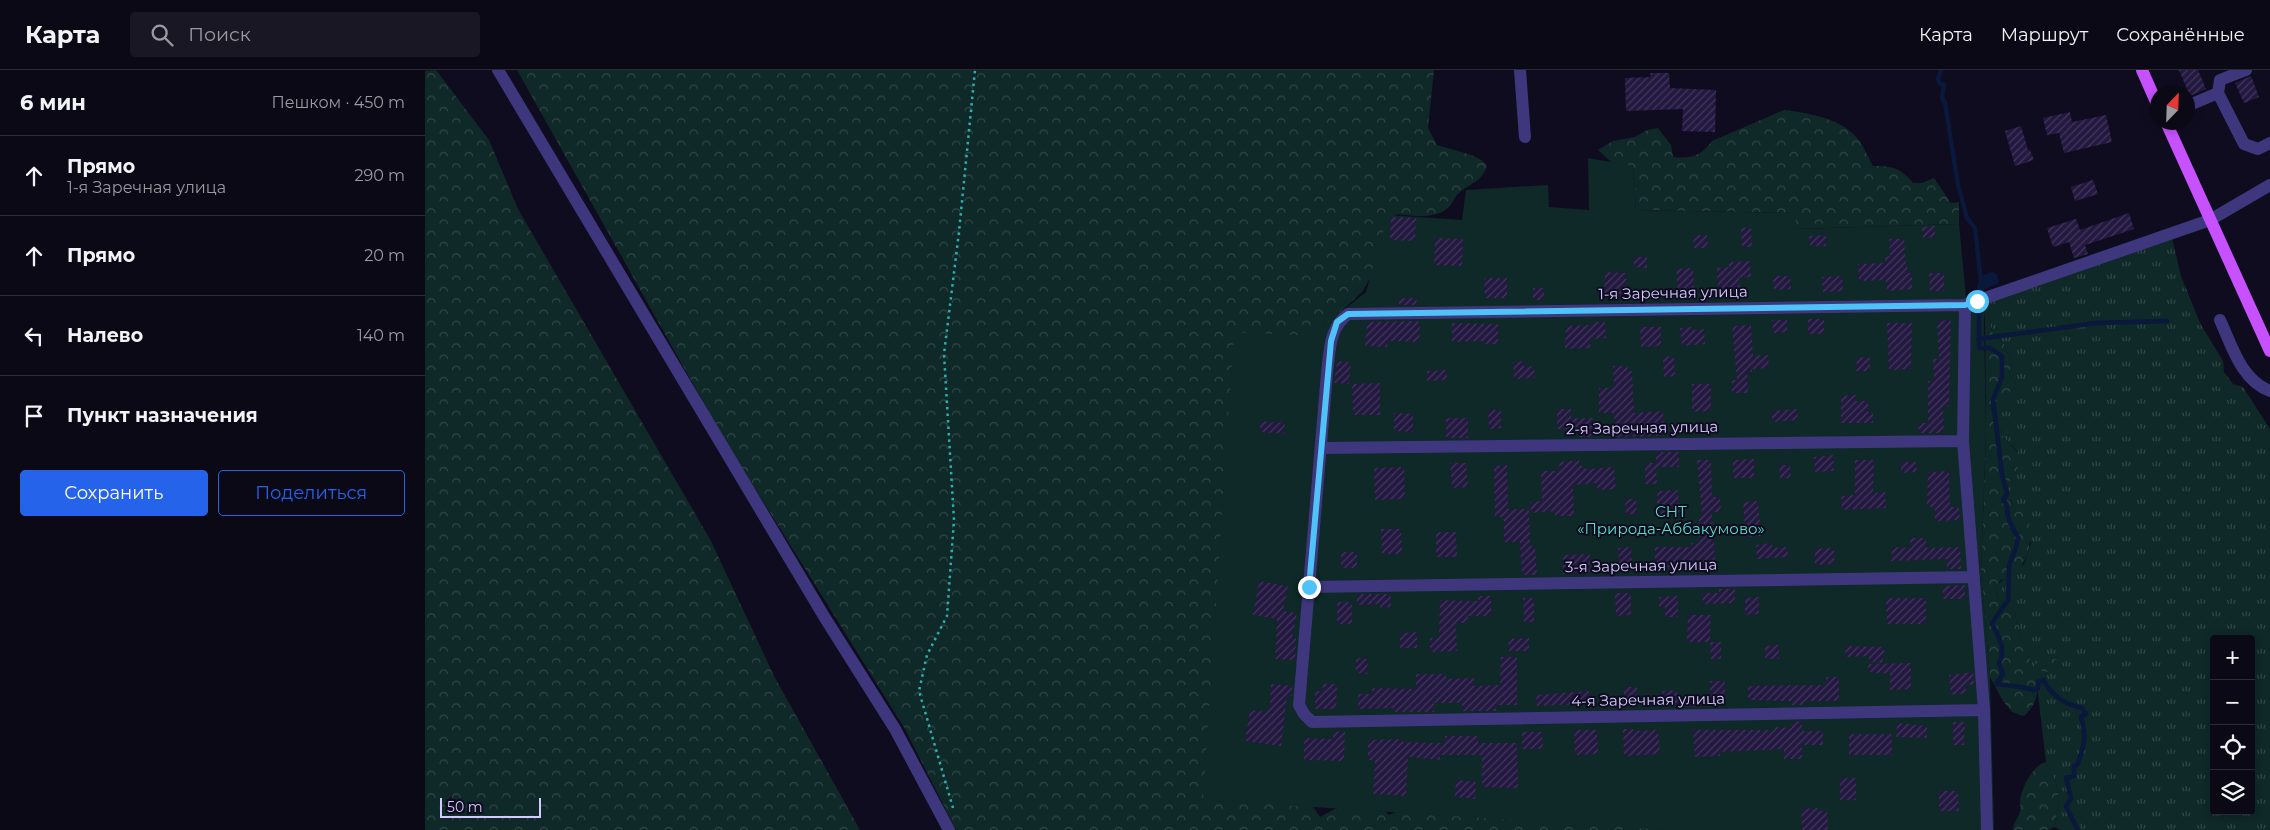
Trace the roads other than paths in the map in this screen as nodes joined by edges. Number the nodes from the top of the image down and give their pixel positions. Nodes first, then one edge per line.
1 (498, 70) edge
2 (1520, 70) edge
3 (2142, 70) edge
4 (2246, 70) edge
5 (2218, 81) edge
6 (2150, 88) edge
7 (2195, 100) edge
8 (2170, 130) edge
9 (1525, 137) dead end
10 (2270, 143) edge
11 (2270, 185) edge
12 (2210, 220) junction
13 (1965, 305) junction
14 (2220, 320) dead end
15 (2270, 351) edge
16 (2270, 391) edge
17 (1963, 441) junction
18 (1321, 448) junction
19 (1974, 578) junction
20 (1309, 587) junction
21 (1984, 710) junction
22 (1312, 722) joint
23 (949, 830) edge
24 (1987, 830) edge

1 - 23 street
2 - 9 street
3 - 6 main road
4 - 5 street
5 - 7 street
5 - 10 street
8 - 12 main road
11 - 12 street, 1-я Заречная улица
12 - 13 street, 1-я Заречная улица
12 - 15 main road
13 - 17 street
13 - 18 street, 1-я Заречная улица
14 - 16 street
17 - 18 street, 2-я Заречная улица
17 - 19 street
18 - 20 street, 1-я Заречная улица
19 - 20 street, 3-я Заречная улица
19 - 21 street
20 - 22 street, 1-я Заречная улица
21 - 22 street, 4-я Заречная улица
21 - 24 street

